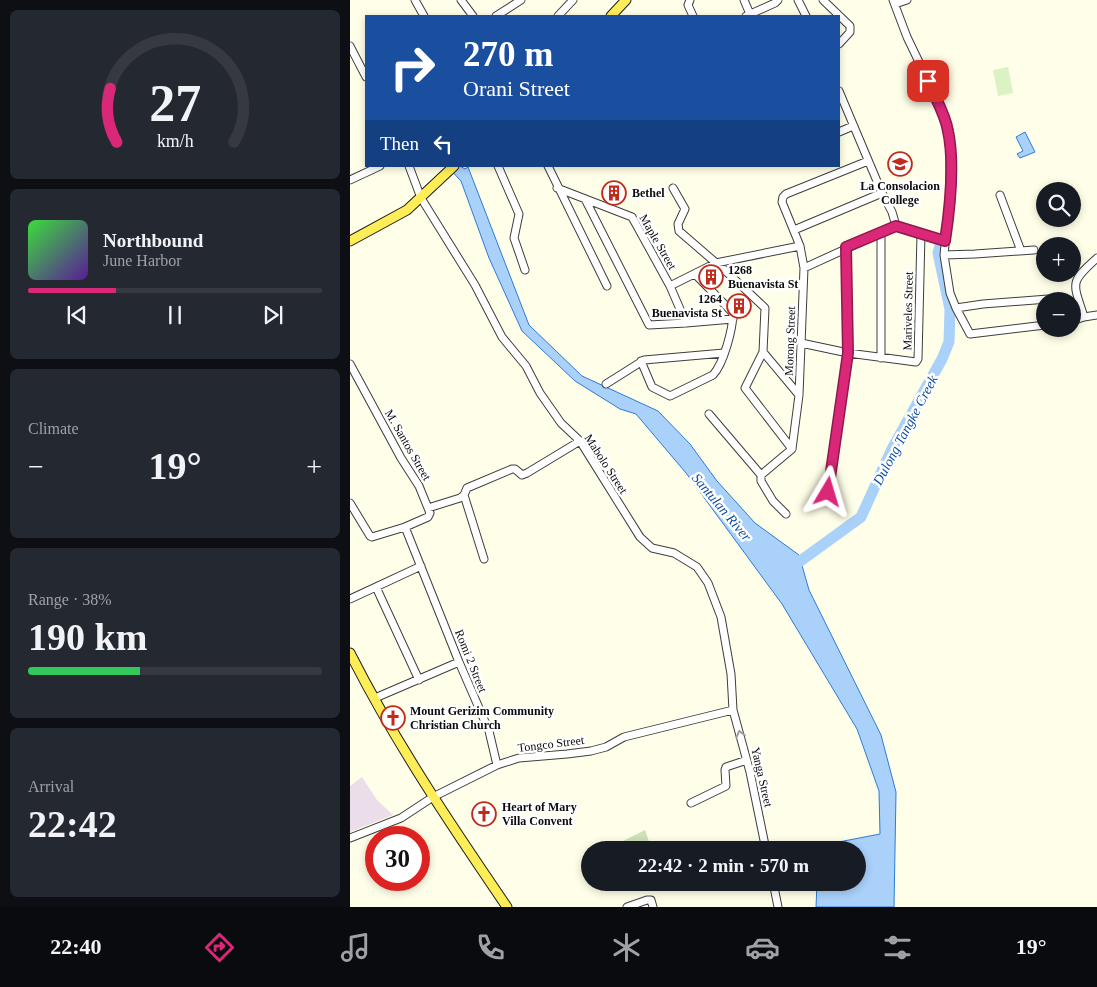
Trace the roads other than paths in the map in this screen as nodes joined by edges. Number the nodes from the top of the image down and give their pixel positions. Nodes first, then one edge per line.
1 (415, 0) edge
2 (461, 0) edge
3 (521, 0) edge
4 (572, 0) edge
5 (626, 0) edge
6 (690, 0) edge
7 (744, 0) edge
8 (778, 0) edge
9 (798, 0) edge
10 (823, 0) edge
11 (907, 0) edge
12 (894, 2) edge
13 (423, 15) edge
14 (472, 15) edge
15 (498, 15) edge
16 (559, 15) edge
17 (612, 15) edge
18 (693, 15) edge
19 (748, 15) edge
20 (806, 15) edge
21 (840, 15) edge
22 (840, 15) edge
23 (840, 43) edge
24 (350, 46) edge
25 (365, 75) edge
26 (840, 94) edge
27 (853, 126) junction
28 (840, 132) edge
29 (868, 161) junction
30 (378, 167) edge
31 (409, 167) edge
32 (453, 167) edge
33 (498, 167) edge
34 (548, 167) edge
35 (350, 180) edge
36 (558, 188) junction
37 (673, 188) dead end
38 (882, 193) junction
39 (1000, 195) dead end
40 (421, 198) junction
41 (585, 199) junction
42 (896, 226) junction
43 (794, 230) junction
44 (881, 233) junction
45 (921, 234) junction
46 (350, 240) edge
47 (945, 241) junction
48 (800, 246) junction
49 (846, 247) junction
50 (1034, 250) dead end
51 (1021, 251) junction
52 (944, 255) junction
53 (1097, 258) edge
54 (716, 263) junction
55 (804, 268) junction
56 (525, 270) dead end
57 (696, 274) junction
58 (607, 286) dead end
59 (670, 286) junction
60 (1036, 300) edge
61 (956, 308) junction
62 (1097, 315) edge
63 (1084, 316) junction
64 (1081, 317) edge
65 (733, 319) junction
66 (686, 323) junction
67 (1036, 326) edge
68 (801, 343) junction
69 (763, 352) junction
70 (724, 353) junction
71 (848, 353) junction
72 (881, 358) junction
73 (641, 361) junction
74 (350, 364) edge
75 (606, 384) dead end
76 (799, 395) junction
77 (710, 414) dead end
78 (580, 441) junction
79 (792, 449) junction
80 (762, 476) junction
81 (828, 492) dead end
82 (464, 495) junction
83 (350, 503) edge
84 (428, 508) junction
85 (786, 514) dead end
86 (405, 527) junction
87 (484, 559) dead end
88 (421, 566) junction
89 (376, 587) junction
90 (350, 599) edge
91 (350, 653) edge
92 (459, 662) junction
93 (419, 680) junction
94 (375, 698) junction
95 (733, 710) junction
96 (747, 760) junction
97 (497, 765) junction
98 (433, 797) junction
99 (691, 803) dead end
100 (350, 838) edge
101 (764, 841) edge
102 (775, 891) edge
103 (507, 907) edge
104 (627, 907) edge
105 (653, 907) edge
106 (778, 907) edge

1 - 13 street
2 - 14 street
3 - 15 street
4 - 16 street
5 - 17 main road
6 - 18 street
7 - 19 street
8 - 19 street
9 - 20 street
10 - 22 street
11 - 12 street
12 - 47 street
21 - 23 street
24 - 25 street
26 - 27 street
27 - 28 street
27 - 29 street
29 - 38 street
29 - 43 street, Morong Street
30 - 35 street
31 - 40 street, Mabolo Street
32 - 40 main road
33 - 56 street
34 - 36 street
36 - 41 street, Maple Street
36 - 58 street
37 - 54 street
38 - 42 street
38 - 43 street
39 - 51 street
40 - 46 main road
40 - 78 street, Mabolo Street
41 - 59 street, Maple Street
41 - 66 street
42 - 44 street
42 - 45 street
43 - 48 street, Morong Street
44 - 49 street
44 - 72 street
45 - 47 street
45 - 72 street, Mariveles Street
47 - 52 street
48 - 54 street
48 - 55 street, Morong Street
49 - 55 street
49 - 71 street
50 - 51 street
51 - 52 street
52 - 61 street
53 - 63 street
54 - 57 street
54 - 69 street
55 - 68 street, Morong Street
57 - 59 street
57 - 65 street
59 - 66 street, Maple Street
60 - 61 street
61 - 67 street
62 - 63 street
63 - 64 street
65 - 66 street
65 - 70 street
68 - 71 street, Mariveles Street
68 - 76 street, Morong Street
69 - 76 street
69 - 79 street
70 - 73 street
70 - 73 street
71 - 72 street, Mariveles Street
71 - 81 street
73 - 75 street
74 - 84 street, M. Santos Street
76 - 79 street, Morong Street
77 - 80 street
78 - 82 street
78 - 95 street, Mabolo Street
79 - 80 street
80 - 85 street
82 - 84 street
82 - 87 street
83 - 86 street
84 - 86 street
86 - 88 street, Romi 2 Street
88 - 89 street
88 - 92 street, Romi 2 Street
89 - 90 street
89 - 93 street
91 - 94 main road
92 - 93 street
92 - 97 street, Romi 2 Street
93 - 94 street
94 - 98 main road
96 -> 95 street, Yanga Street
95 - 97 street, Tongco Street
96 - 99 street
96 - 101 street, Yanga Street
97 - 98 street, Tongco Street
98 - 100 street, Tongco Street
98 - 103 main road
102 - 106 street
104 - 105 street

